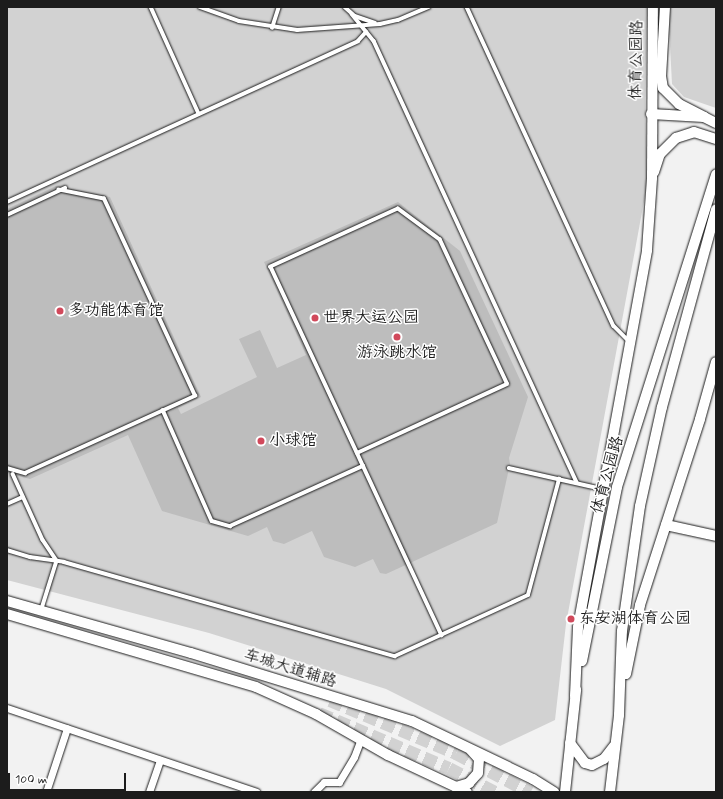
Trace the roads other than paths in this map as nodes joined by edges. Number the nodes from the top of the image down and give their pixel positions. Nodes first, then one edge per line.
1 (151, 7) edge
2 (200, 7) edge
3 (279, 7) edge
4 (345, 7) edge
5 (428, 7) edge
6 (467, 7) edge
7 (653, 7) edge
8 (665, 7) edge
9 (352, 14) junction
10 (380, 24) junction
11 (361, 26) junction
12 (348, 27) junction
13 (272, 28) junction
14 (366, 32) junction
15 (199, 114) junction
16 (651, 114) junction
17 (704, 117) junction
18 (716, 123) edge
19 (716, 139) edge
20 (716, 174) edge
21 (652, 178) junction
22 (64, 188) dead end
23 (59, 190) junction
24 (7, 202) edge
25 (716, 209) edge
26 (7, 215) edge
27 (631, 343) junction
28 (716, 362) edge
29 (163, 410) junction
30 (357, 453) junction
31 (363, 466) junction
32 (7, 468) edge
33 (509, 468) dead end
34 (13, 474) dead end
35 (559, 479) junction
36 (577, 483) junction
37 (603, 489) junction
38 (23, 497) junction
39 (7, 504) edge
40 (666, 525) junction
41 (716, 536) edge
42 (7, 550) edge
43 (57, 561) junction
44 (7, 601) edge
45 (42, 610) junction
46 (7, 614) edge
47 (442, 635) junction
48 (575, 696) junction
49 (7, 708) edge
50 (619, 716) junction
51 (67, 728) junction
52 (361, 740) junction
53 (570, 743) junction
54 (615, 745) junction
55 (471, 749) junction
56 (160, 760) junction
57 (456, 787) junction
58 (245, 790) edge
59 (46, 792) edge
60 (149, 792) edge
61 (256, 792) edge
62 (314, 792) edge
63 (467, 792) edge
64 (554, 792) edge
65 (565, 792) edge
66 (610, 792) edge

1 - 15 lane
2 - 13 lane
3 - 13 lane
4 - 9 lane
5 - 10 lane
6 - 27 lane
7 - 16 main road, 体育公园路
8 - 17 main road, 体育公园路
9 - 10 lane
9 - 11 lane
9 - 12 lane
10 - 11 lane
11 - 12 lane
11 - 14 lane
12 - 13 lane
14 - 15 lane
14 - 36 lane
15 - 24 lane
16 - 17 main road
16 - 21 main road, 体育公园路
17 - 18 main road, 体育公园路
19 - 21 main road
20 - 48 main road, 体育公园路
21 - 27 main road
22 - 23 lane
23 - 26 lane
23 - 29 lane
25 - 50 main road
27 - 37 main road
28 - 40 main road
29 - 31 lane
29 - 32 lane
30 - 30 lane
30 - 31 lane
31 - 47 lane
33 - 35 lane
34 - 38 lane
35 - 36 lane
35 - 47 lane
36 - 37 lane
37 - 48 main road
38 - 39 lane
38 - 43 lane
40 - 41 main road
40 - 50 main road
42 - 43 lane
43 - 45 lane
43 - 47 lane
44 - 45 main road, 车城大道辅路
45 - 55 main road, 车城大道辅路
46 - 52 main road, 车城大道辅路
48 - 53 main road, 体育公园路
49 - 51 street
50 - 54 main road
51 - 56 street
51 - 59 street
52 - 57 main road, 车城大道辅路
52 - 62 street
53 - 54 main road
53 - 65 main road, 体育公园路
54 - 66 main road
55 - 57 main road
55 - 64 main road, 车城大道辅路
56 - 58 street
56 - 60 street
57 - 63 main road, 车城大道辅路
58 - 61 street

